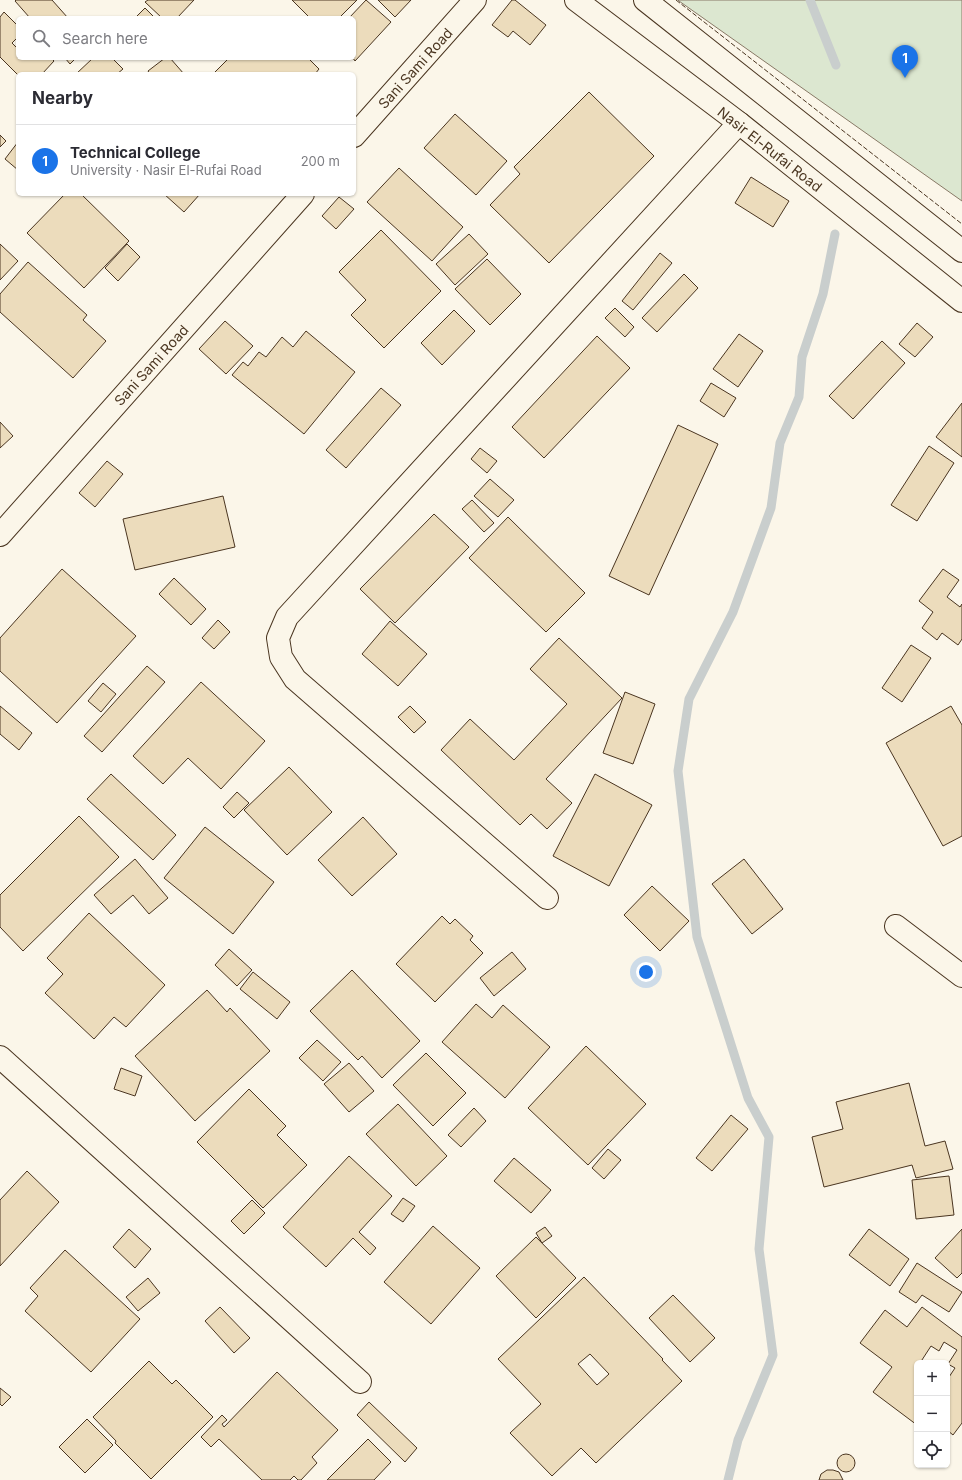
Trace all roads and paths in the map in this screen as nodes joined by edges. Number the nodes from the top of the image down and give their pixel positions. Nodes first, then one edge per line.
1 (475, 0) edge
2 (576, 0) edge
3 (645, 0) edge
4 (739, 123) junction
5 (356, 134) edge
6 (301, 196) edge
7 (962, 251) edge
8 (962, 301) edge
9 (0, 535) edge
10 (547, 898) dead end
11 (896, 926) dead end
12 (962, 976) edge
13 (0, 1057) edge
14 (360, 1382) dead end

1 - 5 street, Sani Sami Road
2 - 4 street, Nasir El-Rufai Road
3 - 7 street
4 - 8 street, Nasir El-Rufai Road
4 - 10 street
6 - 9 street, Sani Sami Road
11 - 12 street
13 - 14 street

